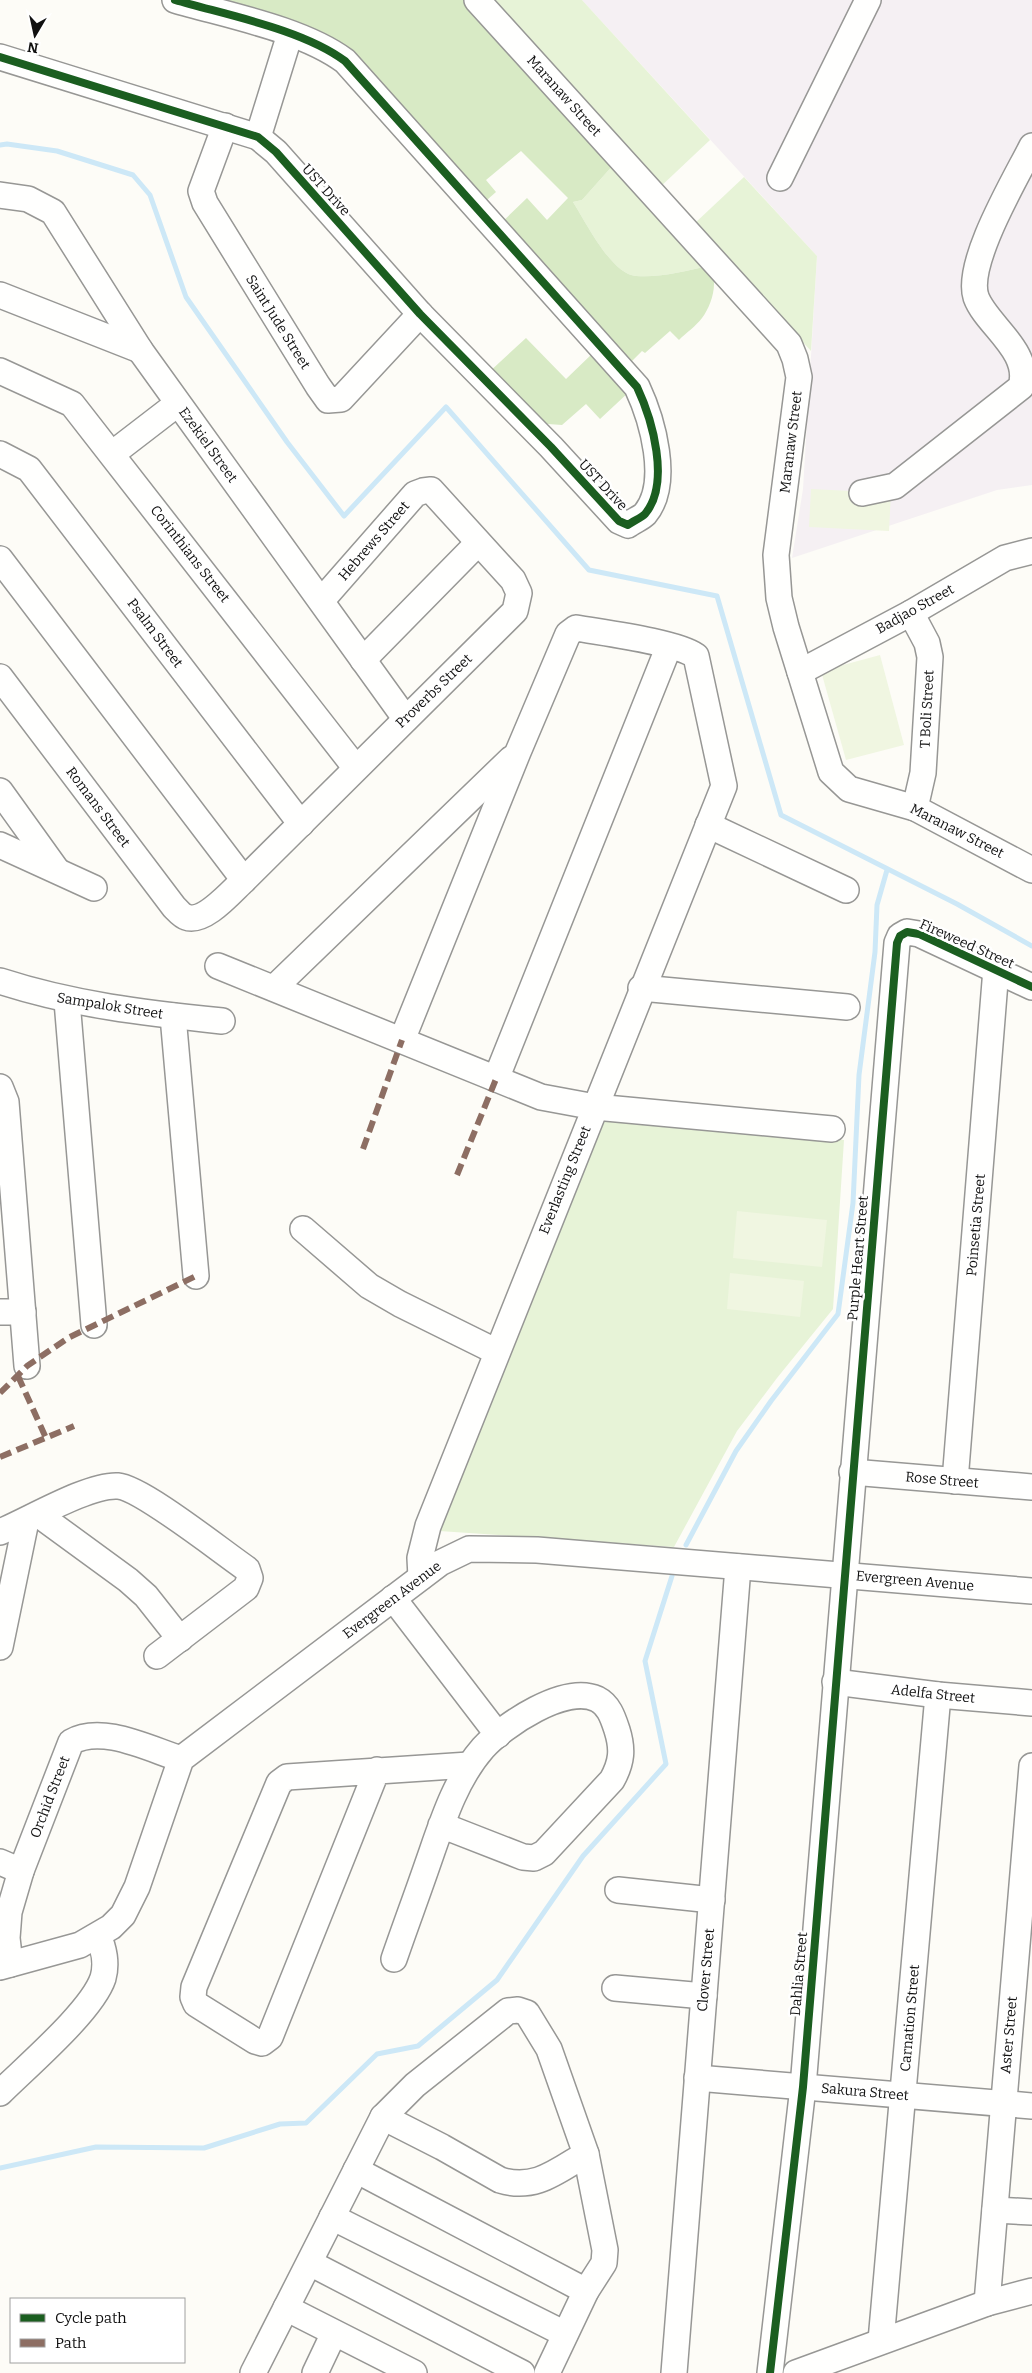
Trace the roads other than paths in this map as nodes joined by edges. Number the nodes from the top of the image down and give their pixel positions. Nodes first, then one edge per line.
1 (175, 0) edge
2 (477, 0) edge
3 (868, 0) edge
4 (290, 34) junction
5 (0, 57) edge
6 (225, 126) junction
7 (258, 137) junction
8 (1032, 146) edge
9 (780, 178) dead end
10 (0, 195) edge
11 (0, 295) edge
12 (420, 314) junction
13 (140, 350) junction
14 (0, 371) edge
15 (177, 404) junction
16 (0, 454) edge
17 (112, 454) junction
18 (431, 490) joint
19 (862, 493) dead end
20 (478, 543) junction
21 (1032, 551) edge
22 (0, 559) edge
23 (322, 600) junction
24 (911, 613) junction
25 (669, 646) junction
26 (364, 660) junction
27 (800, 672) junction
28 (0, 677) edge
29 (405, 718) junction
30 (518, 752) junction
31 (355, 767) junction
32 (0, 791) edge
33 (915, 808) junction
34 (300, 824) junction
35 (708, 825) junction
36 (0, 846) edge
37 (56, 869) junction
38 (1032, 870) edge
39 (244, 880) junction
40 (94, 888) dead end
41 (846, 890) dead end
42 (207, 914) joint
43 (897, 943) joint
44 (218, 966) dead end
45 (996, 969) junction
46 (0, 983) edge
47 (1032, 987) edge
48 (274, 988) junction
49 (641, 988) junction
50 (67, 1001) junction
51 (847, 1007) dead end
52 (173, 1016) junction
53 (222, 1021) dead end
54 (402, 1040) junction
55 (496, 1078) junction
56 (0, 1087) edge
57 (595, 1107) junction
58 (832, 1129) dead end
59 (303, 1229) dead end
60 (196, 1276) dead end
61 (11, 1312) edge
62 (94, 1325) dead end
63 (497, 1352) junction
64 (27, 1366) dead end
65 (852, 1472) junction
66 (955, 1481) junction
67 (1032, 1487) edge
68 (32, 1518) junction
69 (0, 1532) edge
70 (738, 1567) junction
71 (844, 1576) junction
72 (421, 1578) junction
73 (1032, 1591) edge
74 (393, 1598) junction
75 (180, 1639) junction
76 (0, 1647) edge
77 (157, 1656) dead end
78 (835, 1682) junction
79 (938, 1695) junction
80 (1032, 1703) edge
81 (498, 1735) junction
82 (181, 1759) junction
83 (469, 1765) junction
84 (1032, 1766) edge
85 (377, 1770) junction
86 (1030, 1801) edge
87 (441, 1825) junction
88 (11, 1866) edge
89 (618, 1890) dead end
90 (712, 1900) junction
91 (1026, 1906) edge
92 (98, 1936) junction
93 (394, 1959) dead end
94 (5, 1966) edge
95 (615, 1988) dead end
96 (704, 1996) junction
97 (1022, 2005) edge
98 (697, 2078) junction
99 (803, 2087) junction
100 (0, 2093) edge
101 (904, 2095) junction
102 (1003, 2103) junction
103 (1032, 2106) edge
104 (383, 2117) junction
105 (586, 2154) junction
106 (356, 2170) junction
107 (995, 2210) junction
108 (1032, 2212) edge
109 (332, 2217) junction
110 (310, 2263) junction
111 (1032, 2291) edge
112 (586, 2292) junction
113 (986, 2303) junction
114 (286, 2308) junction
115 (334, 2333) junction
116 (565, 2334) junction
117 (881, 2341) junction
118 (253, 2373) edge
119 (315, 2373) edge
120 (414, 2373) edge
121 (522, 2373) edge
122 (547, 2373) edge
123 (674, 2373) edge
124 (770, 2373) edge
125 (796, 2373) edge

1 - 4 street, UST Drive
2 - 27 street, Maranaw Street
3 - 9 street
4 - 7 street
4 - 12 street, UST Drive
5 - 6 street, UST Drive
6 - 7 street, UST Drive
6 - 12 street, Saint Jude Street
7 - 12 street, UST Drive
8 - 19 street
10 - 13 street, Ezekiel Street
11 - 13 street
13 - 15 street, Ezekiel Street
14 - 17 street, Corinthians Street
15 - 17 street
15 - 23 street, Ezekiel Street
16 - 34 street, Psalm Street
17 - 31 street, Corinthians Street
18 - 20 street, Proverbs Street
18 - 23 street, Hebrews Street
20 - 26 street
20 - 29 street, Proverbs Street
21 - 24 street, Badjao Street
22 - 39 street
23 - 26 street, Ezekiel Street
24 - 27 street, Badjao Street
24 - 33 street, T Boli Street
25 - 30 street
25 - 35 street, Everlasting Street
25 - 55 street
26 - 29 street, Ezekiel Street
27 - 33 street, Maranaw Street
28 - 42 street, Romans Street
29 - 31 street, Proverbs Street
30 - 48 street
30 - 54 street
31 - 34 street, Proverbs Street
32 - 37 street
33 - 38 street, Maranaw Street
34 - 39 street, Proverbs Street
35 - 41 street
35 - 49 street, Everlasting Street
36 - 37 street
37 - 40 street
39 - 42 street, Proverbs Street
43 - 45 street, Fireweed Street
43 - 65 street, Purple Heart Street
44 - 48 street
45 - 47 street, Fireweed Street
45 - 66 street, Poinsetia Street
46 - 50 street, Sampalok Street
48 - 54 street
49 - 51 street
49 - 57 street, Everlasting Street
50 - 52 street, Sampalok Street
50 - 62 street
52 - 53 street, Sampalok Street
52 - 60 street
54 - 55 street
55 - 57 street
56 - 61 street
57 - 58 street
57 - 63 street, Everlasting Street
59 - 63 street
61 - 64 street
63 - 72 street, Everlasting Street
65 - 66 street, Rose Street
65 - 71 street, Purple Heart Street
66 - 67 street, Rose Street
68 - 69 street
68 - 75 street
68 - 75 street
68 - 76 street
70 - 71 street, Evergreen Avenue
70 - 72 street, Evergreen Avenue
70 - 90 street, Clover Street
71 - 73 street, Evergreen Avenue
71 - 78 street, Dahlia Street
72 - 74 street, Evergreen Avenue
74 - 81 street
74 - 82 street, Evergreen Avenue
75 - 77 street
78 - 79 street, Adelfa Street
78 - 99 street, Dahlia Street
79 - 80 street, Adelfa Street
79 - 101 street, Carnation Street
81 - 83 street
81 - 87 street
82 - 88 street, Orchid Street
82 - 92 street
83 - 85 street
83 - 87 street
84 - 86 street, Aster Street
85 - 85 street
86 - 91 street, Aster Street
87 - 93 street
88 - 94 street, Orchid Street
89 - 90 street
90 - 96 street, Clover Street
91 - 97 street, Aster Street
92 - 94 street
92 - 100 street
95 - 96 street
96 - 98 street, Clover Street
97 - 102 street, Aster Street
98 - 99 street, Sakura Street
98 - 123 street, Clover Street
99 - 101 street, Sakura Street
99 - 124 street, Dahlia Street
101 - 102 street, Sakura Street
101 - 117 street, Carnation Street
102 - 103 street, Sakura Street
102 - 107 street, Aster Street
104 - 105 street
104 - 105 street
104 - 106 street
105 - 112 street
106 - 109 street
106 - 112 street
107 - 108 street
107 - 113 street, Aster Street
109 - 110 street
109 - 116 street
110 - 114 street
110 - 121 street
111 - 113 street
112 - 116 street
113 - 117 street
114 - 115 street
114 - 118 street
115 - 119 street
115 - 120 street
116 - 122 street
117 - 125 street

